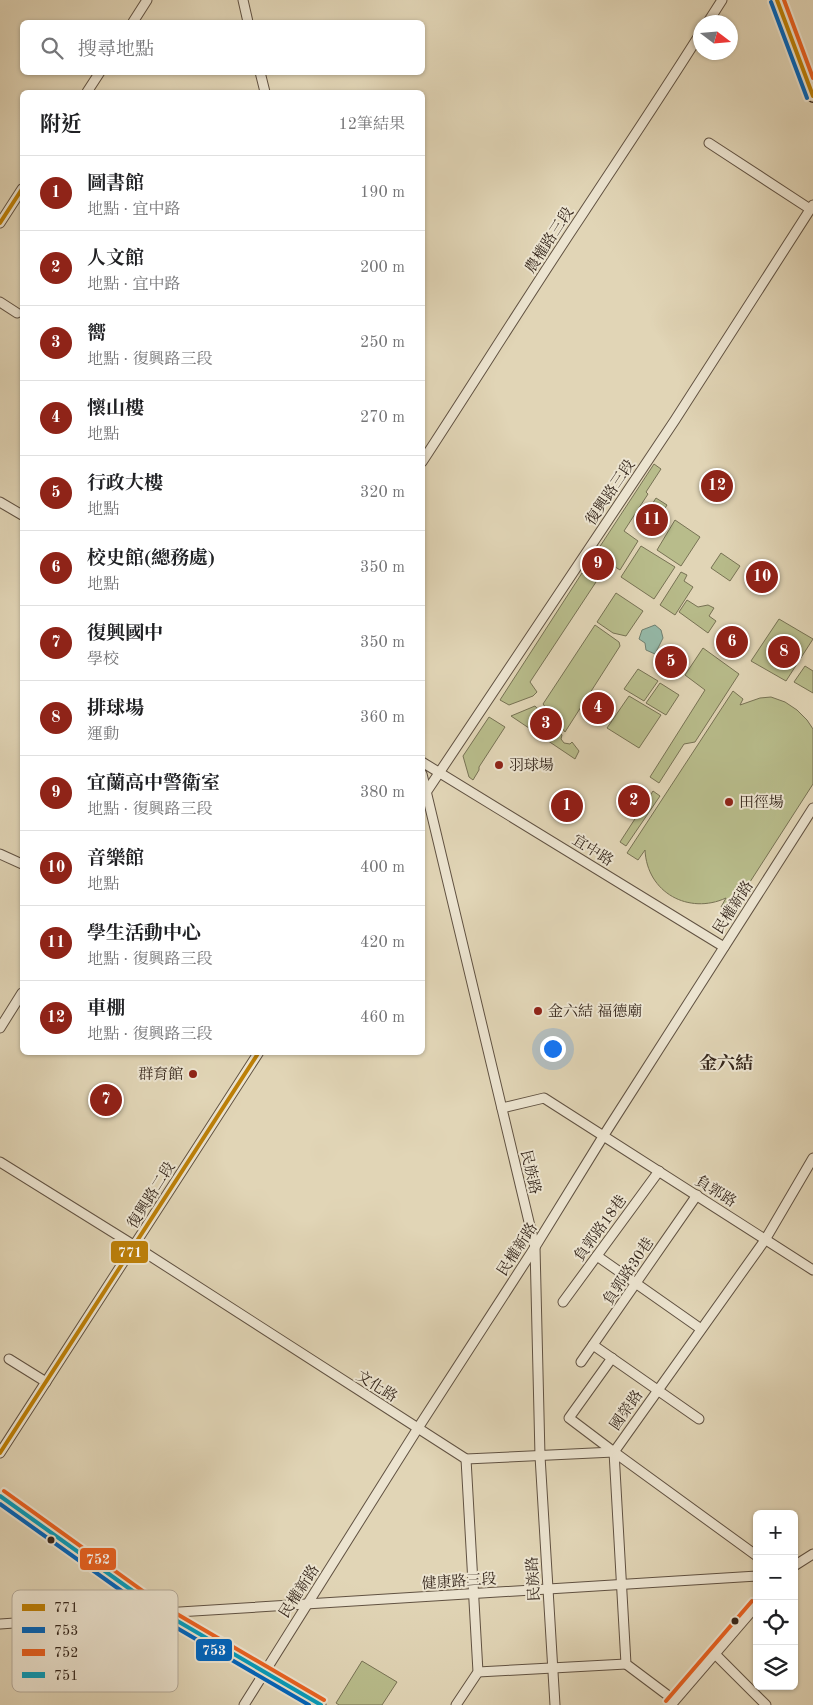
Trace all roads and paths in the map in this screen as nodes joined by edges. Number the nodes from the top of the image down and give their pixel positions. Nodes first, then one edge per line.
1 (147, 0) edge
2 (243, 0) edge
3 (722, 0) edge
4 (781, 1) edge
5 (712, 15) edge
6 (134, 20) edge
7 (248, 20) edge
8 (693, 45) edge
9 (98, 75) edge
10 (261, 75) edge
11 (88, 90) edge
12 (264, 90) edge
13 (813, 96) edge
14 (709, 143) dead end
15 (20, 192) edge
16 (812, 207) edge
17 (0, 223) edge
18 (0, 302) edge
19 (17, 313) dead end
20 (425, 457) edge
21 (0, 502) edge
22 (20, 515) edge
23 (425, 764) edge
24 (441, 772) junction
25 (425, 795) edge
26 (425, 800) edge
27 (813, 808) edge
28 (0, 854) edge
29 (20, 863) edge
30 (724, 947) junction
31 (20, 996) edge
32 (0, 1028) edge
33 (257, 1055) edge
34 (502, 1108) junction
35 (604, 1136) junction
36 (813, 1158) edge
37 (0, 1162) edge
38 (658, 1171) junction
39 (698, 1195) junction
40 (765, 1240) junction
41 (135, 1246) junction
42 (535, 1247) junction
43 (597, 1256) junction
44 (813, 1270) edge
45 (636, 1283) junction
46 (563, 1302) dead end
47 (701, 1329) junction
48 (593, 1345) junction
49 (612, 1358) junction
50 (9, 1360) dead end
51 (581, 1362) dead end
52 (46, 1382) junction
53 (658, 1390) junction
54 (699, 1419) dead end
55 (418, 1428) junction
56 (614, 1452) junction
57 (0, 1453) edge
58 (540, 1456) junction
59 (466, 1459) junction
60 (0, 1496) edge
61 (813, 1554) edge
62 (756, 1555) edge
63 (798, 1563) edge
64 (753, 1576) edge
65 (622, 1584) junction
66 (548, 1589) junction
67 (131, 1590) edge
68 (473, 1593) junction
69 (307, 1604) junction
70 (753, 1610) edge
71 (178, 1611) edge
72 (178, 1621) edge
73 (715, 1654) junction
74 (626, 1664) junction
75 (552, 1668) junction
76 (264, 1672) junction
77 (478, 1672) junction
78 (672, 1703) edge
79 (244, 1705) edge
80 (321, 1705) edge
81 (456, 1705) edge
82 (555, 1705) edge
83 (766, 1705) edge

1 - 6 street
2 - 7 street
3 - 5 street
4 - 13 main road
8 - 20 street, 農權路三段
9 - 11 street
10 - 12 street
14 - 16 street
15 - 17 street
16 - 24 street, 復興路三段
18 - 19 street
21 - 22 street
23 - 24 street, 宜中路
24 - 25 street, 復興路三段
24 - 30 street, 宜中路
26 - 34 street, 民族路
27 - 30 street, 民權新路
28 - 29 street
30 - 35 street, 民權新路
31 - 32 street
33 - 41 street, 復興路二段
34 - 35 street, 負郭路
34 - 42 street, 民族路
35 - 38 street, 負郭路
35 - 42 street, 民權新路
36 - 40 street, 國榮路
37 - 41 street, 文化路
38 - 39 street, 負郭路
38 - 43 street, 負郭路18巷
39 - 40 street, 負郭路
39 - 45 street, 負郭路30巷
40 - 44 street, 負郭路
40 - 47 street, 國榮路
41 - 52 street, 復興路二段
41 - 55 street, 文化路
42 - 55 street, 民權新路
42 - 58 street, 民族路
43 - 45 street
43 - 46 street, 負郭路18巷
45 - 47 street
45 - 48 street, 負郭路30巷
47 - 53 street, 國榮路
48 - 49 street
48 - 51 street, 負郭路30巷
49 - 53 street
49 - 56 street
50 - 52 street
52 - 57 street, 復興路二段
53 - 54 street
53 - 56 street, 國榮路
55 - 59 street, 文化路
55 - 69 street, 民權新路
56 - 58 street
56 - 62 street
56 - 65 street, 國榮路
58 - 59 street
58 - 66 street, 民族路
59 - 68 street
60 - 67 street
61 - 63 street
64 - 65 street, 健康路三段
65 - 66 street, 健康路三段
65 - 74 street, 國榮路
66 - 68 street, 健康路三段
66 - 75 street, 民族路
68 - 69 street, 健康路三段
68 - 77 street
69 - 71 street, 健康路三段
69 - 76 street, 民權新路
70 - 73 street
72 - 76 street
73 - 78 street
73 - 83 street
74 - 75 street
74 - 78 street
75 - 77 street
75 - 82 street, 民族路
76 - 79 street, 民權新路
76 - 80 street
77 - 81 street

